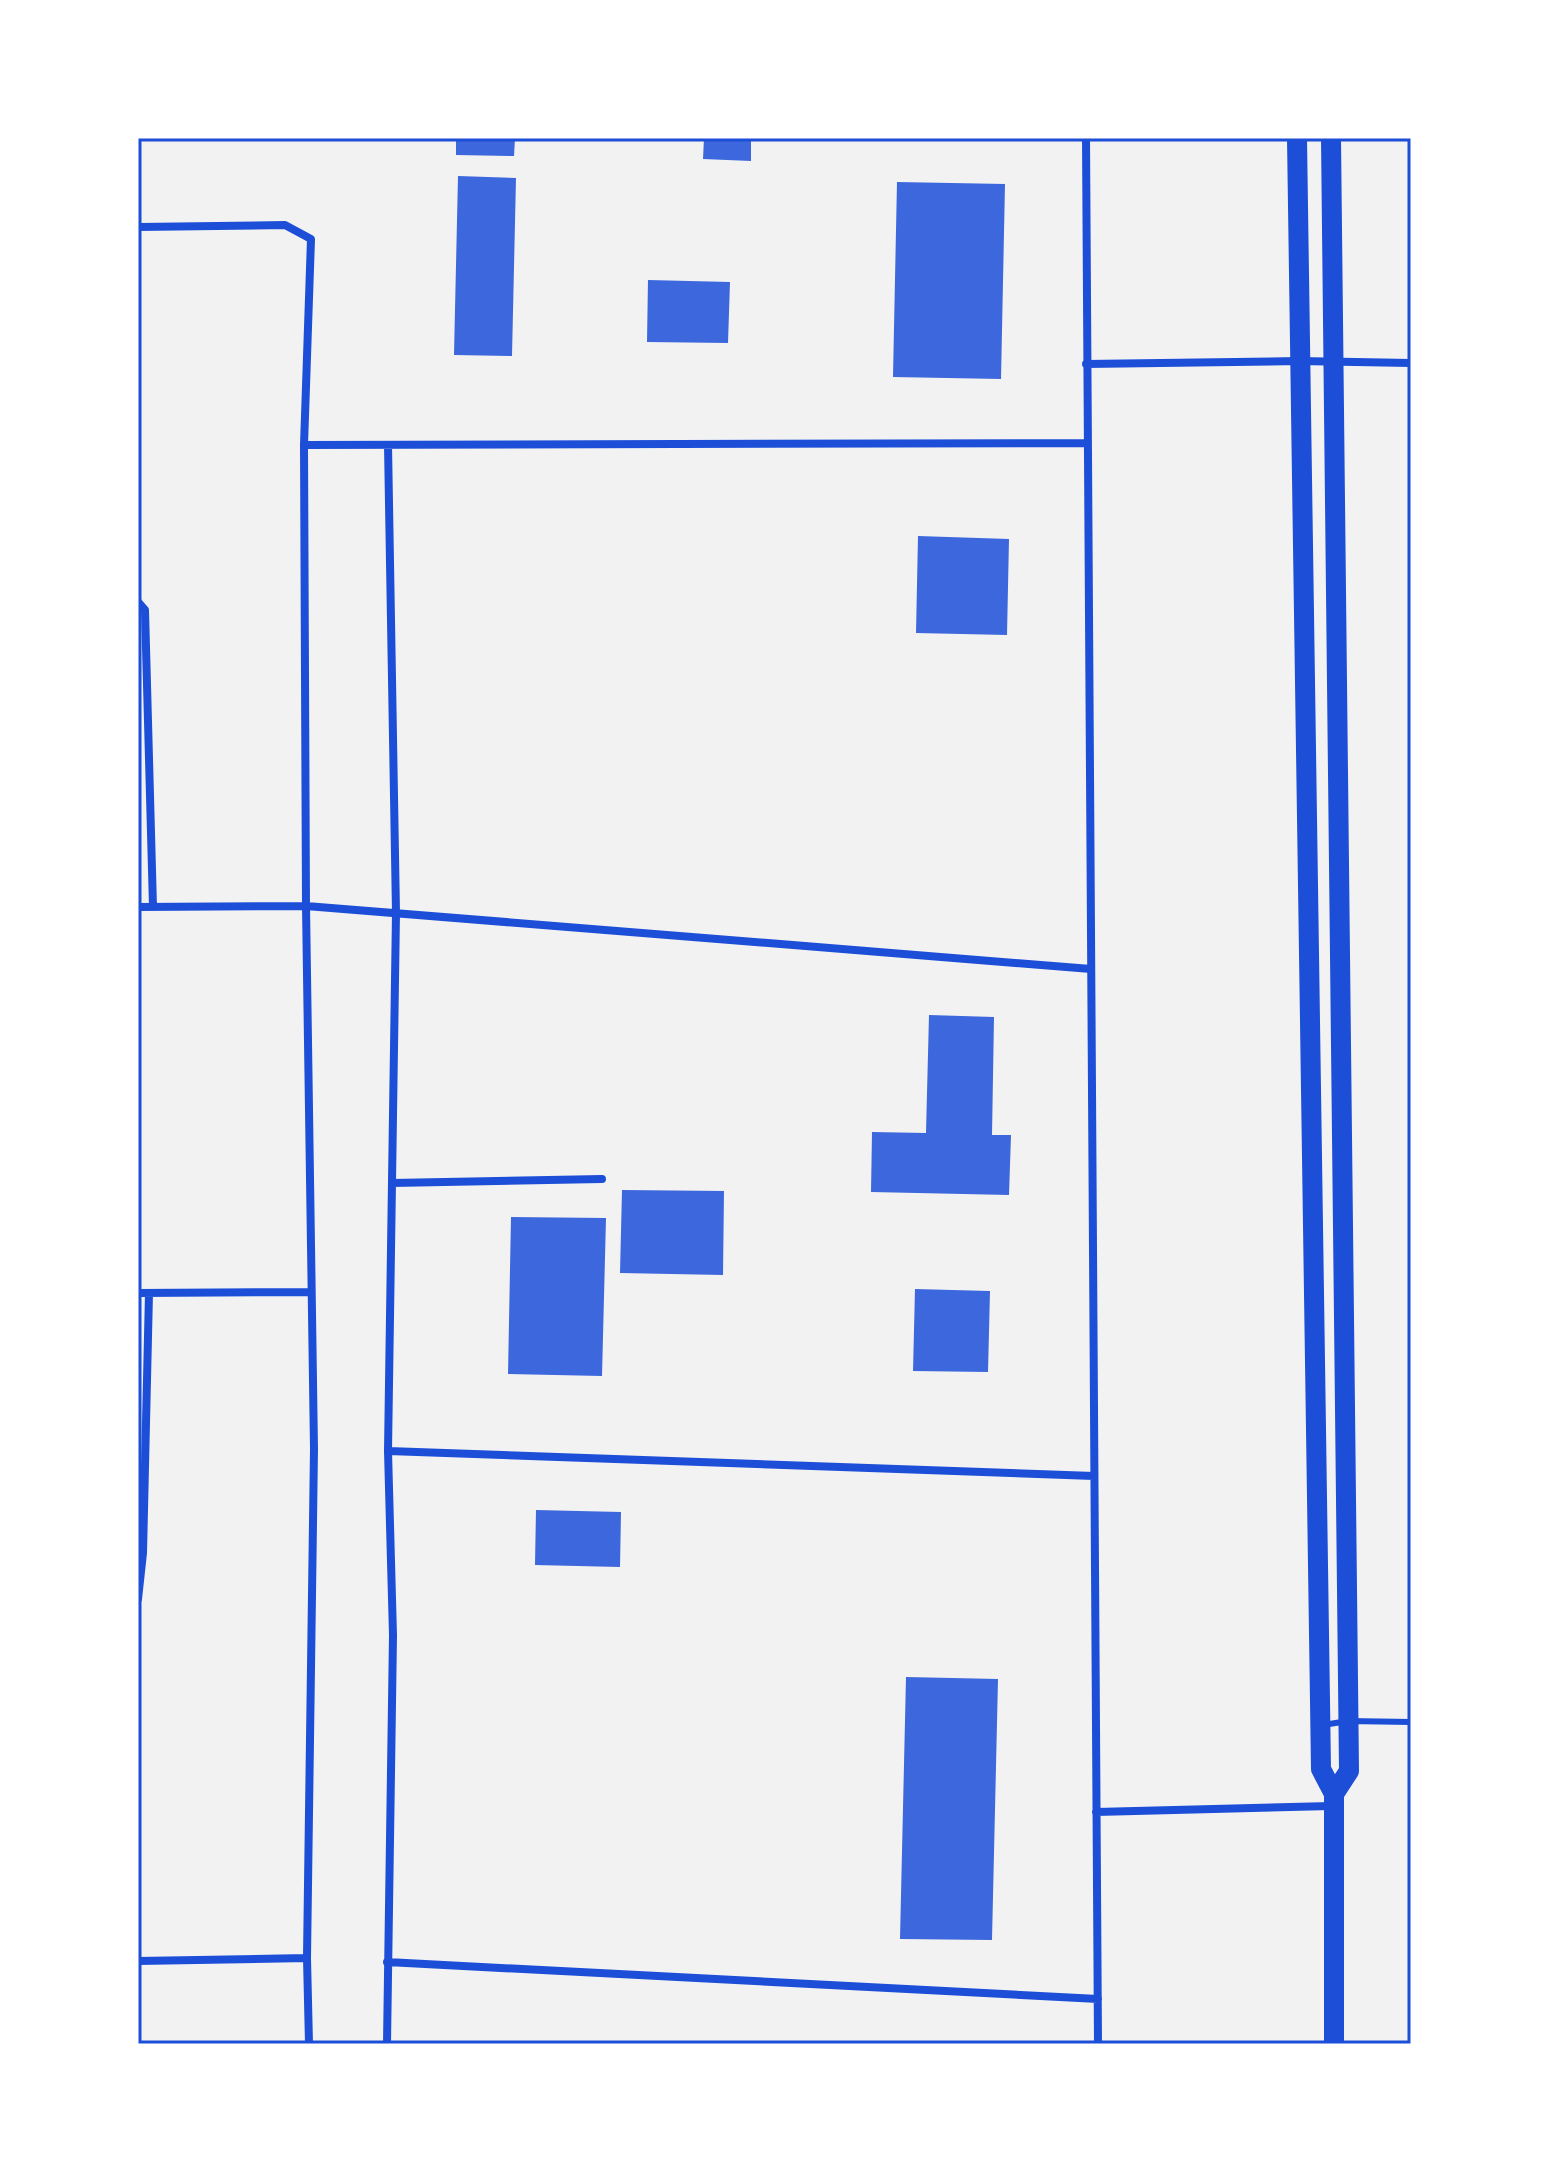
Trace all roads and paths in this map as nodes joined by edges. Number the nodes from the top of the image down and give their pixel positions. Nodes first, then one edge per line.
1 (1086, 138) edge
2 (1297, 138) edge
3 (1331, 138) edge
4 (138, 227) edge
5 (1299, 361) junction
6 (1332, 361) junction
7 (1411, 363) edge
8 (1086, 364) junction
9 (1087, 443) junction
10 (304, 445) junction
11 (388, 445) junction
12 (138, 602) edge
13 (306, 906) junction
14 (138, 907) edge
15 (153, 907) junction
16 (396, 913) junction
17 (1091, 969) junction
18 (602, 1179) dead end
19 (392, 1183) junction
20 (311, 1292) junction
21 (138, 1293) edge
22 (149, 1293) junction
23 (388, 1451) junction
24 (1094, 1476) junction
25 (138, 1599) edge
26 (1348, 1721) junction
27 (1411, 1722) edge
28 (1320, 1725) junction
29 (1334, 1800) junction
30 (1096, 1812) junction
31 (307, 1958) junction
32 (138, 1961) edge
33 (387, 1962) junction
34 (1098, 1999) junction
35 (309, 2044) edge
36 (387, 2044) edge
37 (1098, 2044) edge
38 (1334, 2044) edge

1 - 8 street
2 - 5 main road
3 - 6 main road
4 - 10 street
5 - 6 street
5 - 8 street
5 - 28 main road
6 - 7 street
6 - 26 main road
8 - 9 street
9 - 11 street
9 - 17 street
10 - 11 street
10 - 13 street
11 - 16 street
12 - 15 street
13 - 15 street
13 - 16 street
13 - 20 street
14 - 15 street
16 - 17 street
16 - 19 street
17 - 24 street
18 - 19 street
19 - 23 street
20 - 22 street
20 - 31 street
21 - 22 street
22 - 25 street
23 - 24 street
23 - 33 street
24 - 30 street
26 - 27 lane
26 - 28 lane
26 - 29 main road
28 - 29 main road
29 - 30 street
29 - 38 main road
30 - 34 street
31 - 32 street
31 - 35 street
33 - 34 street
33 - 36 street
34 - 37 street

